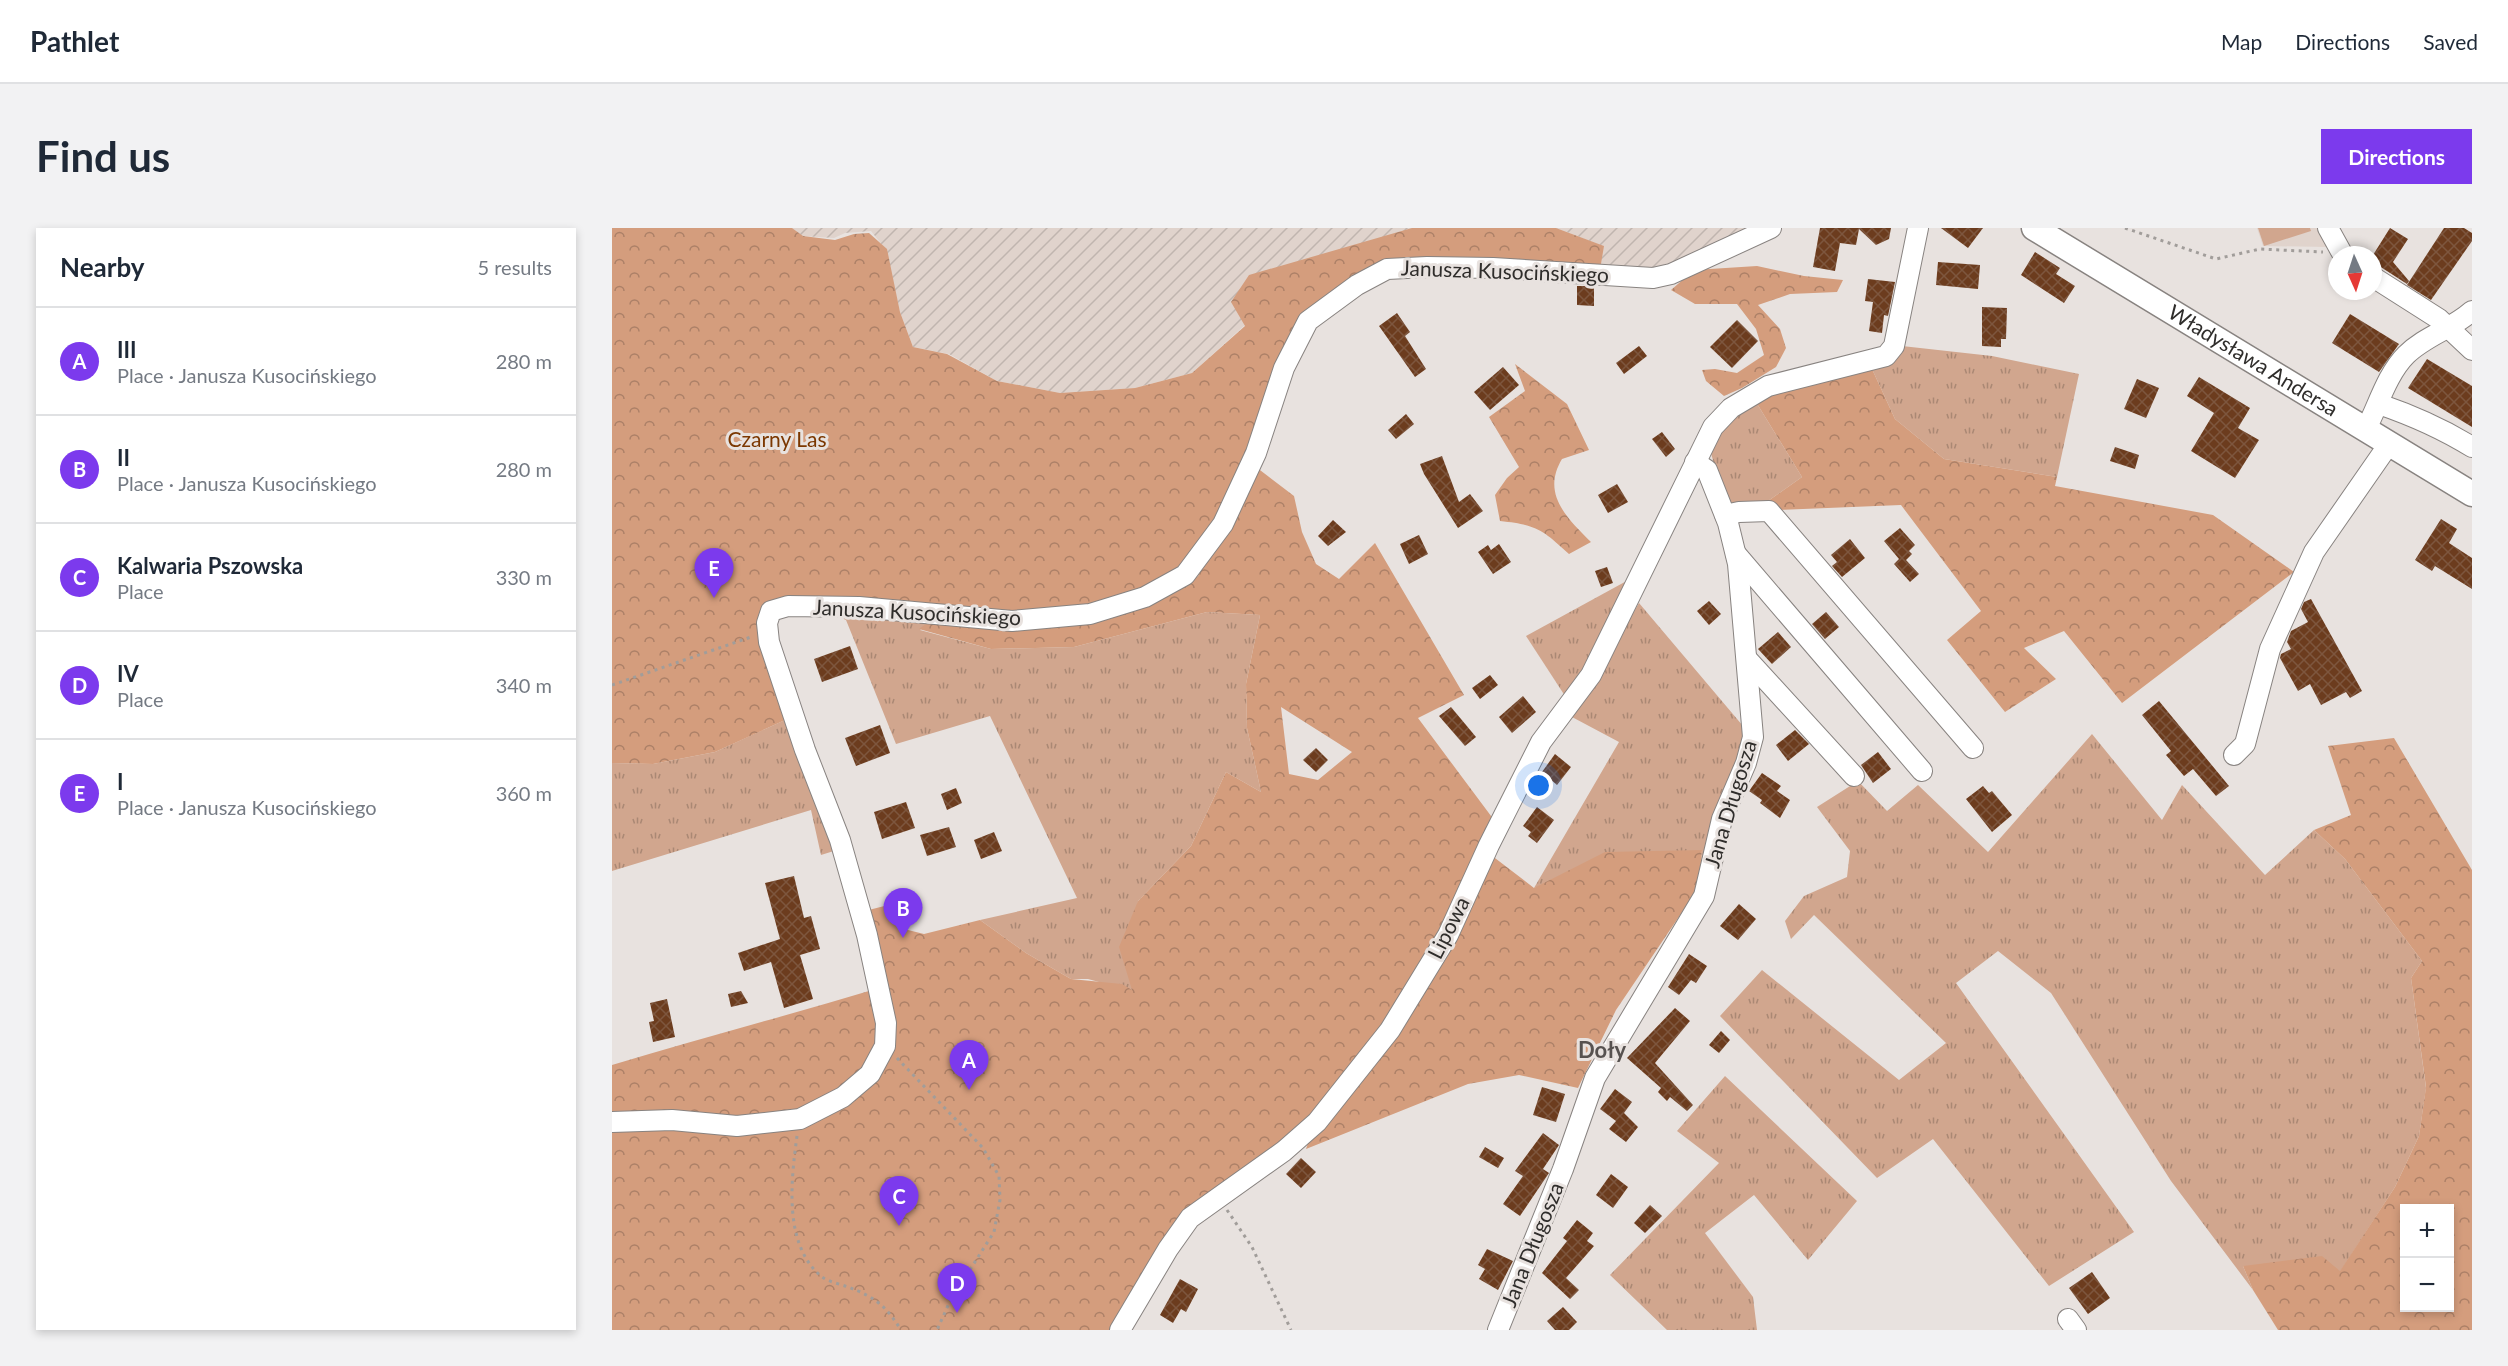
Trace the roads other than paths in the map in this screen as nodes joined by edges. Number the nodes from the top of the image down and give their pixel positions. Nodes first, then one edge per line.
1 (1771, 228) edge
2 (1918, 228) edge
3 (2034, 228) edge
4 (2328, 228) edge
5 (2337, 246) edge
6 (2382, 283) edge
7 (2472, 311) edge
8 (2448, 329) junction
9 (2472, 350) edge
10 (2379, 404) junction
11 (2366, 429) junction
12 (2389, 444) junction
13 (2472, 447) edge
14 (1695, 462) junction
15 (2472, 494) edge
16 (1725, 516) junction
17 (1736, 554) junction
18 (1747, 659) junction
19 (1973, 748) dead end
20 (2234, 755) dead end
21 (1922, 771) dead end
22 (1854, 776) dead end
23 (612, 1122) edge
24 (1120, 1330) edge
25 (1498, 1330) edge

1 - 23 street, Janusza Kusocińskiego
2 - 14 street
3 - 11 main road, Władysława Andersa
4 - 5 street
6 - 8 street
7 - 8 street
8 - 9 street
8 - 10 street
10 - 11 street
10 - 13 street
11 - 12 main road, Władysława Andersa
12 - 15 main road, Władysława Andersa
12 - 20 street
14 - 16 street, Jana Długosza
14 - 24 street, Lipowa
16 - 17 street, Jana Długosza
16 - 19 street
17 - 18 street, Jana Długosza
17 - 21 street
18 - 22 street
18 - 25 street, Jana Długosza

